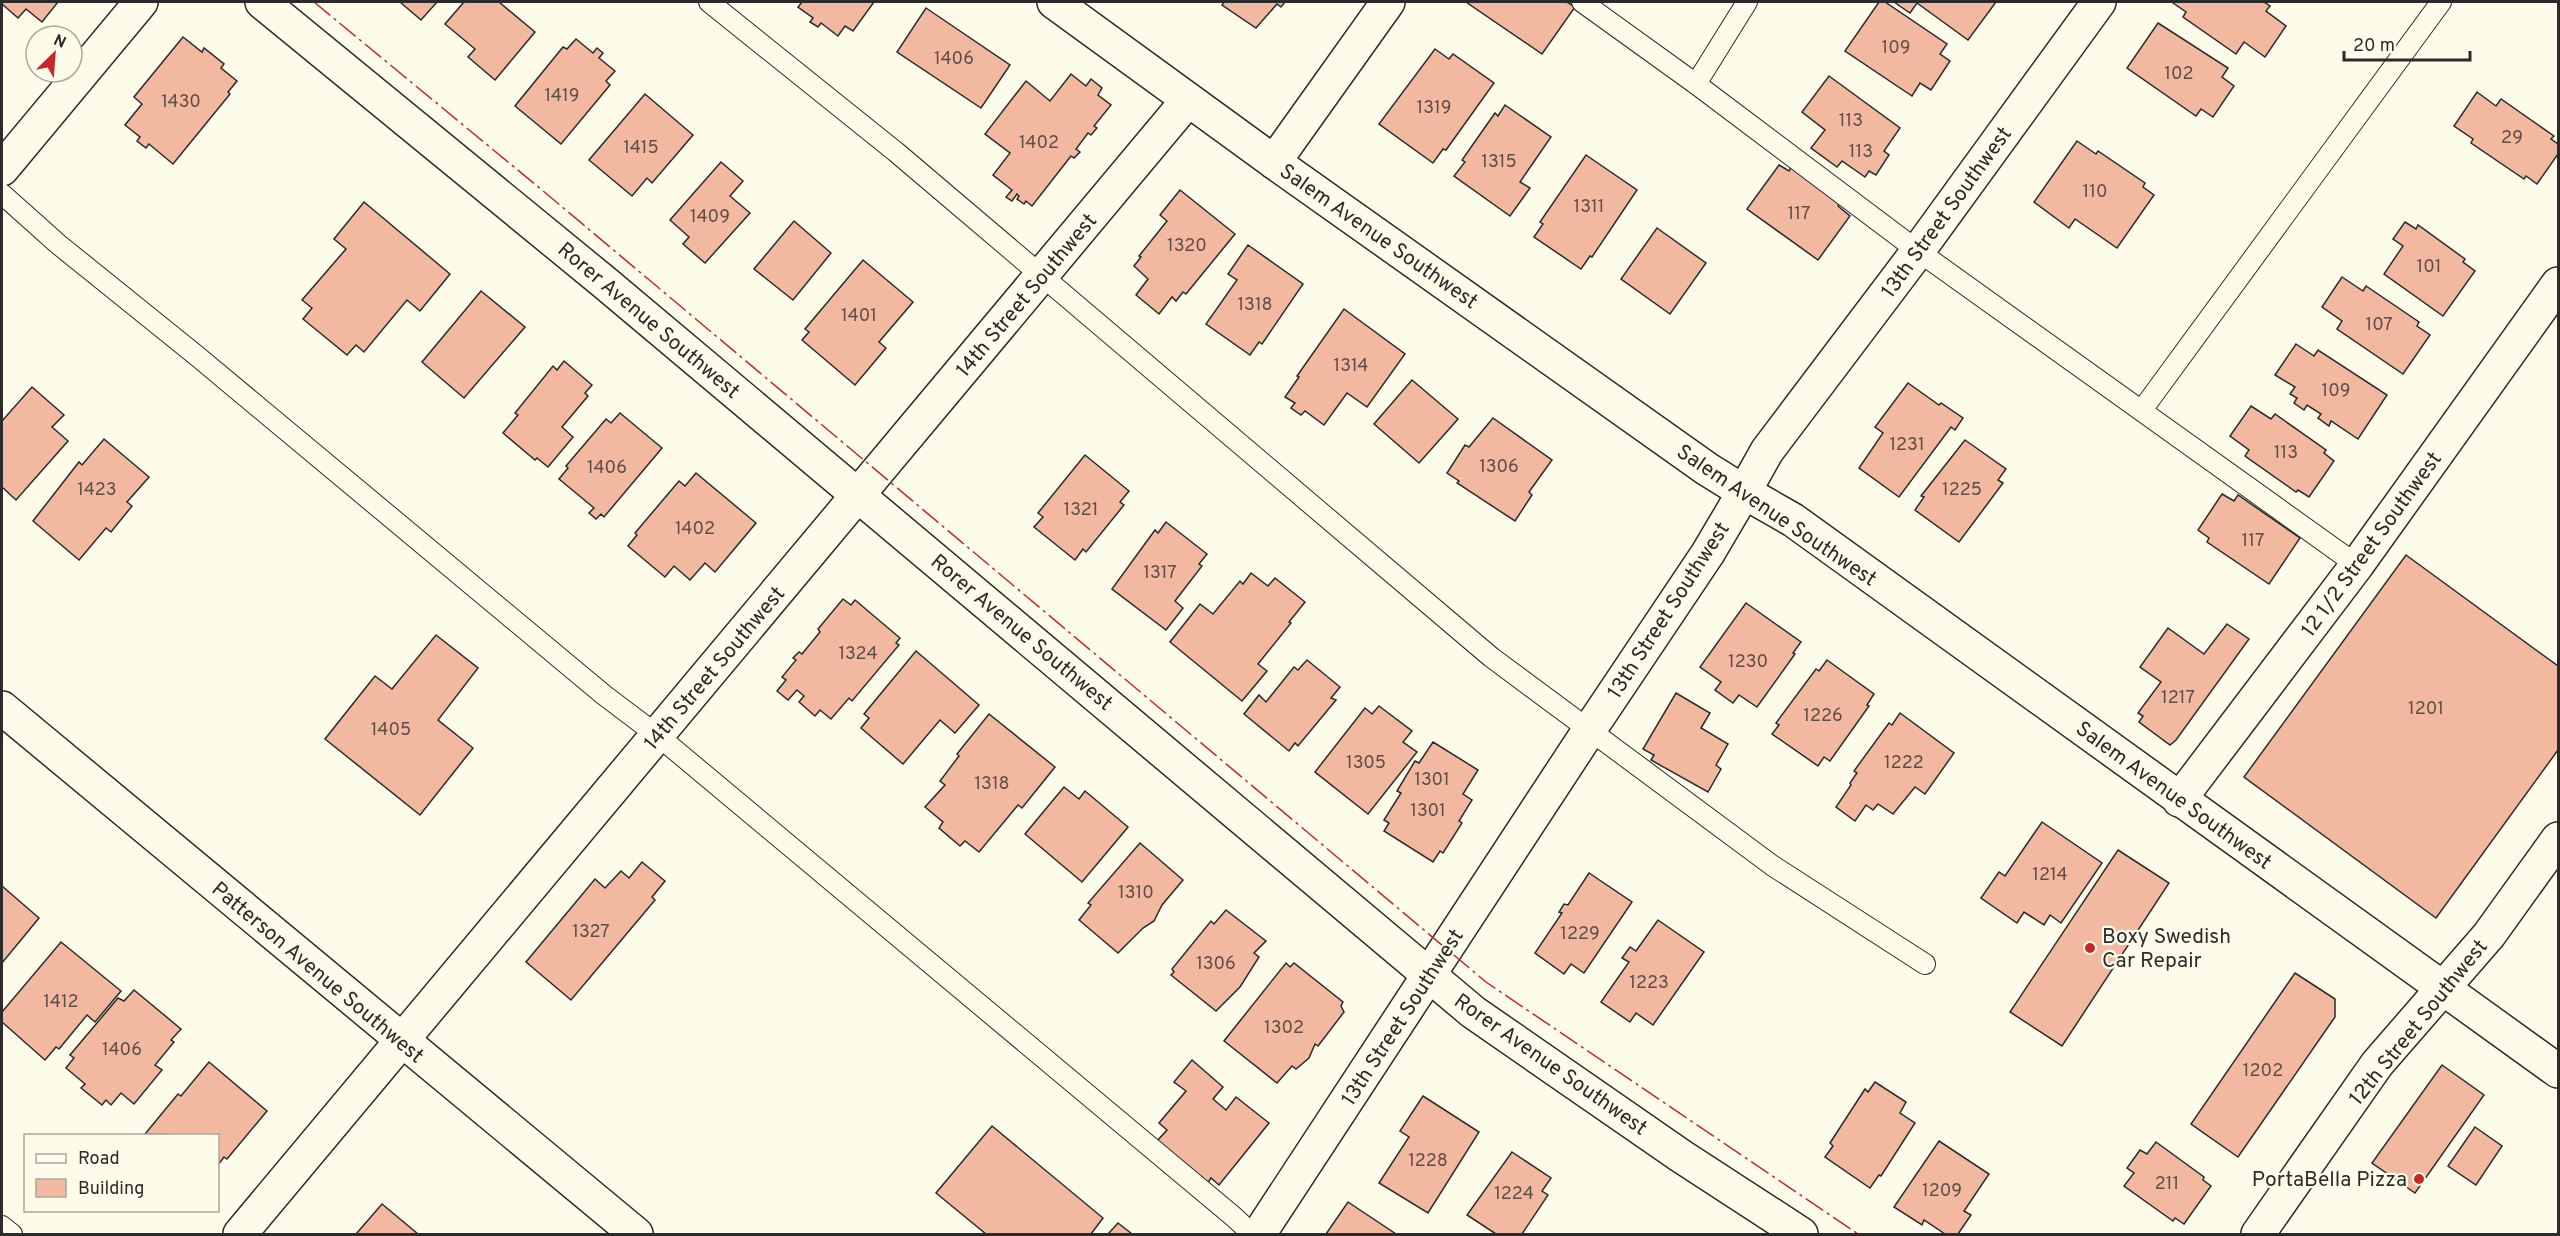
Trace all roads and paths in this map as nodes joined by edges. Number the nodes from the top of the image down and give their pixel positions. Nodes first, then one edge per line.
1 (141, 2) edge
2 (262, 2) edge
3 (709, 2) edge
4 (1054, 2) edge
5 (1388, 2) edge
6 (1582, 2) edge
7 (1748, 2) edge
8 (2098, 2) edge
9 (2441, 2) edge
10 (1696, 84) junction
11 (1188, 100) junction
12 (1274, 162) junction
13 (2, 169) edge
14 (2, 195) edge
15 (1918, 251) junction
16 (1042, 276) junction
17 (2559, 284) edge
18 (2142, 410) junction
19 (1744, 492) junction
20 (860, 495) junction
21 (2357, 565) junction
22 (2, 708) edge
23 (1590, 729) junction
24 (657, 735) junction
25 (2179, 800) junction
26 (2559, 840) edge
27 (1925, 963) dead end
28 (1430, 976) junction
29 (2443, 987) junction
30 (402, 1042) junction
31 (2559, 1071) edge
32 (2, 1226) edge
33 (12, 1234) edge
34 (240, 1234) edge
35 (636, 1234) edge
36 (1252, 1234) edge
37 (1259, 1234) edge
38 (1801, 1234) edge
39 (2258, 1234) edge

1 - 13 street
2 - 20 street, Rorer Avenue Southwest
3 - 16 lane
4 - 11 street, Salem Avenue Southwest
5 - 12 street
6 - 10 lane
7 - 10 lane
8 - 15 street, 13th Street Southwest
9 - 18 lane
10 - 15 lane
11 - 12 street, Salem Avenue Southwest
11 - 16 street, 14th Street Southwest
12 - 19 street, Salem Avenue Southwest
14 - 24 lane
15 - 18 lane
15 - 19 street, 13th Street Southwest
16 - 20 street, 14th Street Southwest
16 - 23 lane
17 - 21 street, 12 1/2 Street Southwest
18 - 21 lane
19 - 23 street, 13th Street Southwest
19 - 25 street, Salem Avenue Southwest
20 - 24 street, 14th Street Southwest
20 - 28 street, Rorer Avenue Southwest
21 - 25 street, 12 1/2 Street Southwest
22 - 30 street, Patterson Avenue Southwest
23 - 27 lane
23 - 28 street, 13th Street Southwest
24 - 30 street, 14th Street Southwest
24 - 36 lane
25 - 29 street, Salem Avenue Southwest
26 - 29 street, 12th Street Southwest
28 - 37 street, 13th Street Southwest
28 - 38 street, Rorer Avenue Southwest
29 - 31 street, Salem Avenue Southwest
29 - 39 street, 12th Street Southwest
30 - 34 street, 14th Street Southwest
30 - 35 street, Patterson Avenue Southwest
32 - 33 lane

